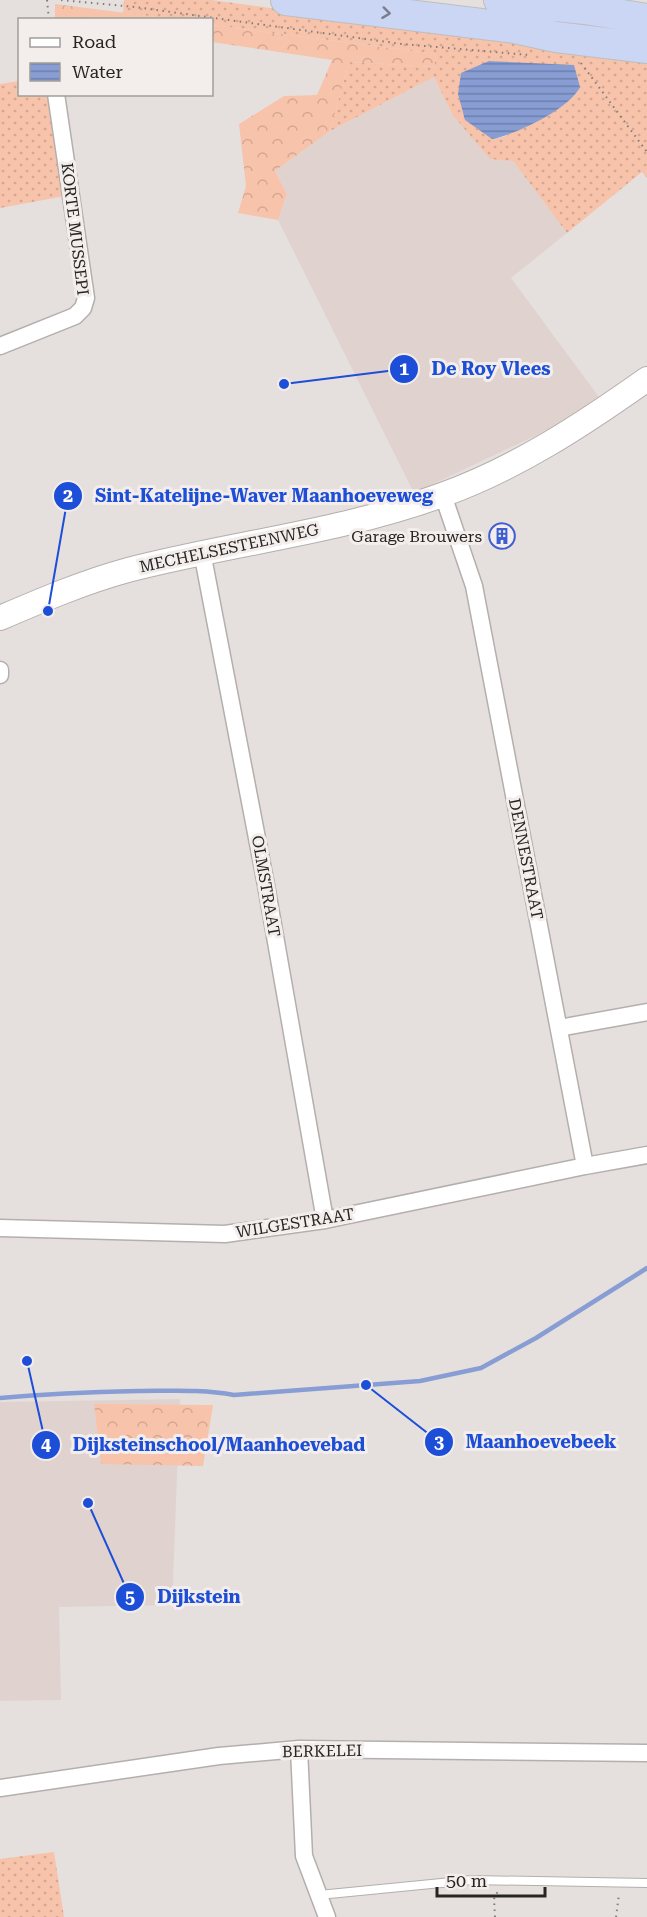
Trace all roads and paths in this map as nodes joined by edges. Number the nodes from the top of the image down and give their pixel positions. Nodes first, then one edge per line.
1 (47, 0) edge
2 (61, 0) edge
3 (286, 0) edge
4 (499, 0) edge
5 (647, 7) edge
6 (585, 9) junction
7 (49, 18) edge
8 (647, 19) edge
9 (515, 28) junction
10 (647, 33) edge
11 (647, 48) edge
12 (531, 55) dead end
13 (578, 60) dead end
14 (57, 96) edge
15 (647, 152) edge
16 (0, 346) edge
17 (647, 379) edge
18 (442, 495) junction
19 (202, 552) junction
20 (0, 618) edge
21 (0, 670) edge
22 (0, 675) edge
23 (647, 1012) edge
24 (559, 1028) junction
25 (647, 1155) edge
26 (585, 1166) junction
27 (325, 1220) junction
28 (0, 1228) edge
29 (298, 1749) junction
30 (647, 1753) edge
31 (0, 1788) edge
32 (508, 1880) junction
33 (621, 1883) junction
34 (647, 1883) edge
35 (319, 1895) junction
36 (327, 1917) edge
37 (495, 1917) edge
38 (616, 1917) edge

1 - 7 path
2 - 12 path
3 -> 9 highway
4 - 6 highway
5 - 6 highway
6 - 8 highway
9 - 10 highway
9 - 11 highway
13 - 15 path
14 - 16 street, KORTE MUSSEPI
17 - 18 main road, MECHELSESTEENWEG
18 - 19 main road, MECHELSESTEENWEG
18 - 24 street, DENNESTRAAT
19 - 20 main road, MECHELSESTEENWEG
19 - 27 street, OLMSTRAAT
21 - 22 street
23 - 24 street
24 - 26 street, DENNESTRAAT
25 - 26 street
26 - 27 street, WILGESTRAAT
27 - 28 street, WILGESTRAAT
29 - 30 street, BERKELEI
29 - 31 street, BERKELEI
29 - 35 street
32 - 33 lane
32 - 35 lane
32 - 37 path
33 - 34 lane
33 - 38 path
35 - 36 street

